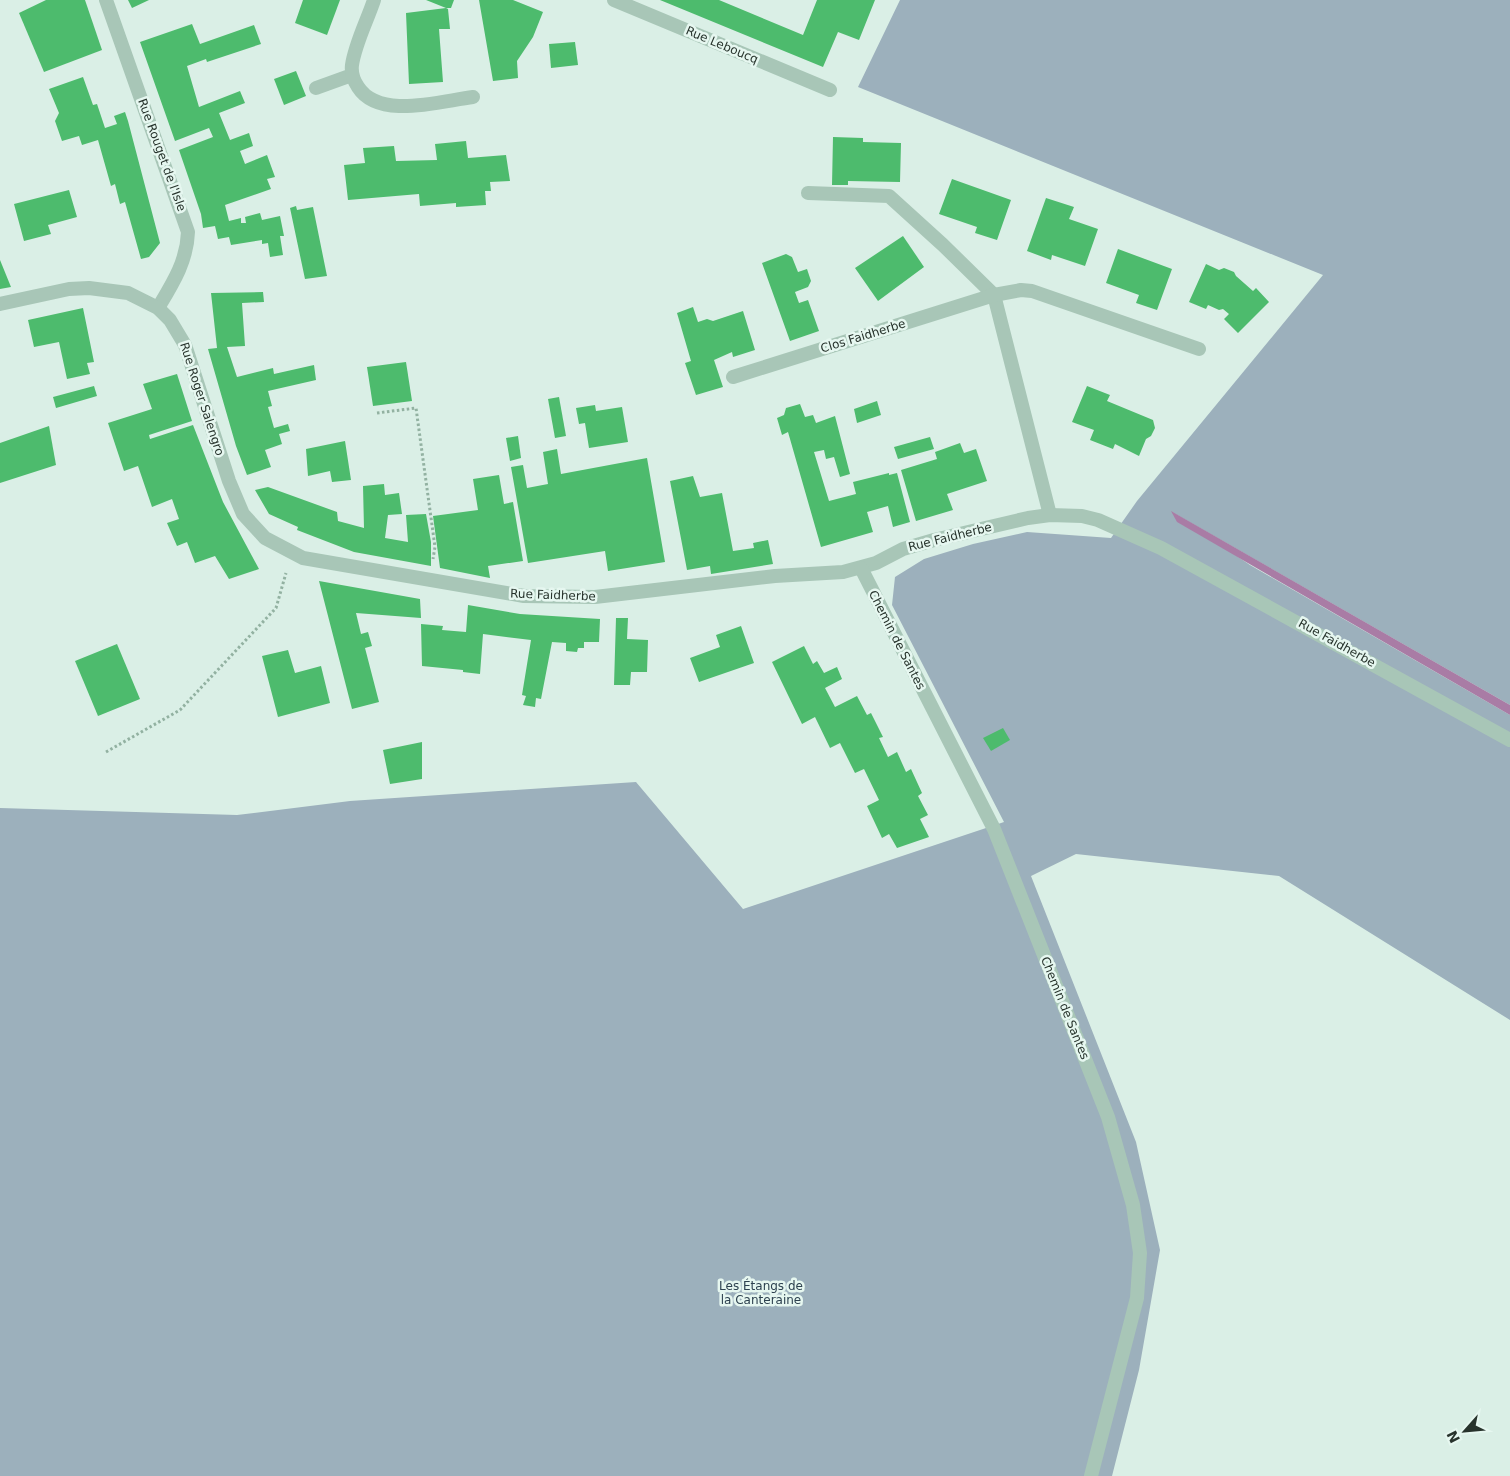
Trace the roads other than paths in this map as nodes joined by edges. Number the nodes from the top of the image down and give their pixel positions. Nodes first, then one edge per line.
1 (106, 0) edge
2 (374, 0) edge
3 (614, 0) edge
4 (352, 75) junction
5 (316, 88) dead end
6 (830, 90) dead end
7 (473, 97) dead end
8 (808, 193) dead end
9 (994, 295) junction
10 (0, 304) edge
11 (158, 308) junction
12 (1198, 349) dead end
13 (733, 377) dead end
14 (1050, 515) junction
15 (312, 560) joint
16 (861, 568) junction
17 (1510, 740) edge
18 (1092, 1476) edge

1 - 11 street, Rue Rouget de l'Isle
2 - 4 street
3 - 6 street, Rue Leboucq
4 - 5 street
4 - 7 street
8 - 9 street
9 - 12 street, Clos Faidherbe
9 - 13 street, Clos Faidherbe
9 - 14 street
10 - 11 street, Rue Roger Salengro
11 - 15 street, Rue Roger Salengro
14 - 16 street, Rue Faidherbe
14 - 17 street, Rue Faidherbe
15 - 16 street, Rue Faidherbe
16 - 18 street, Chemin de Santes

